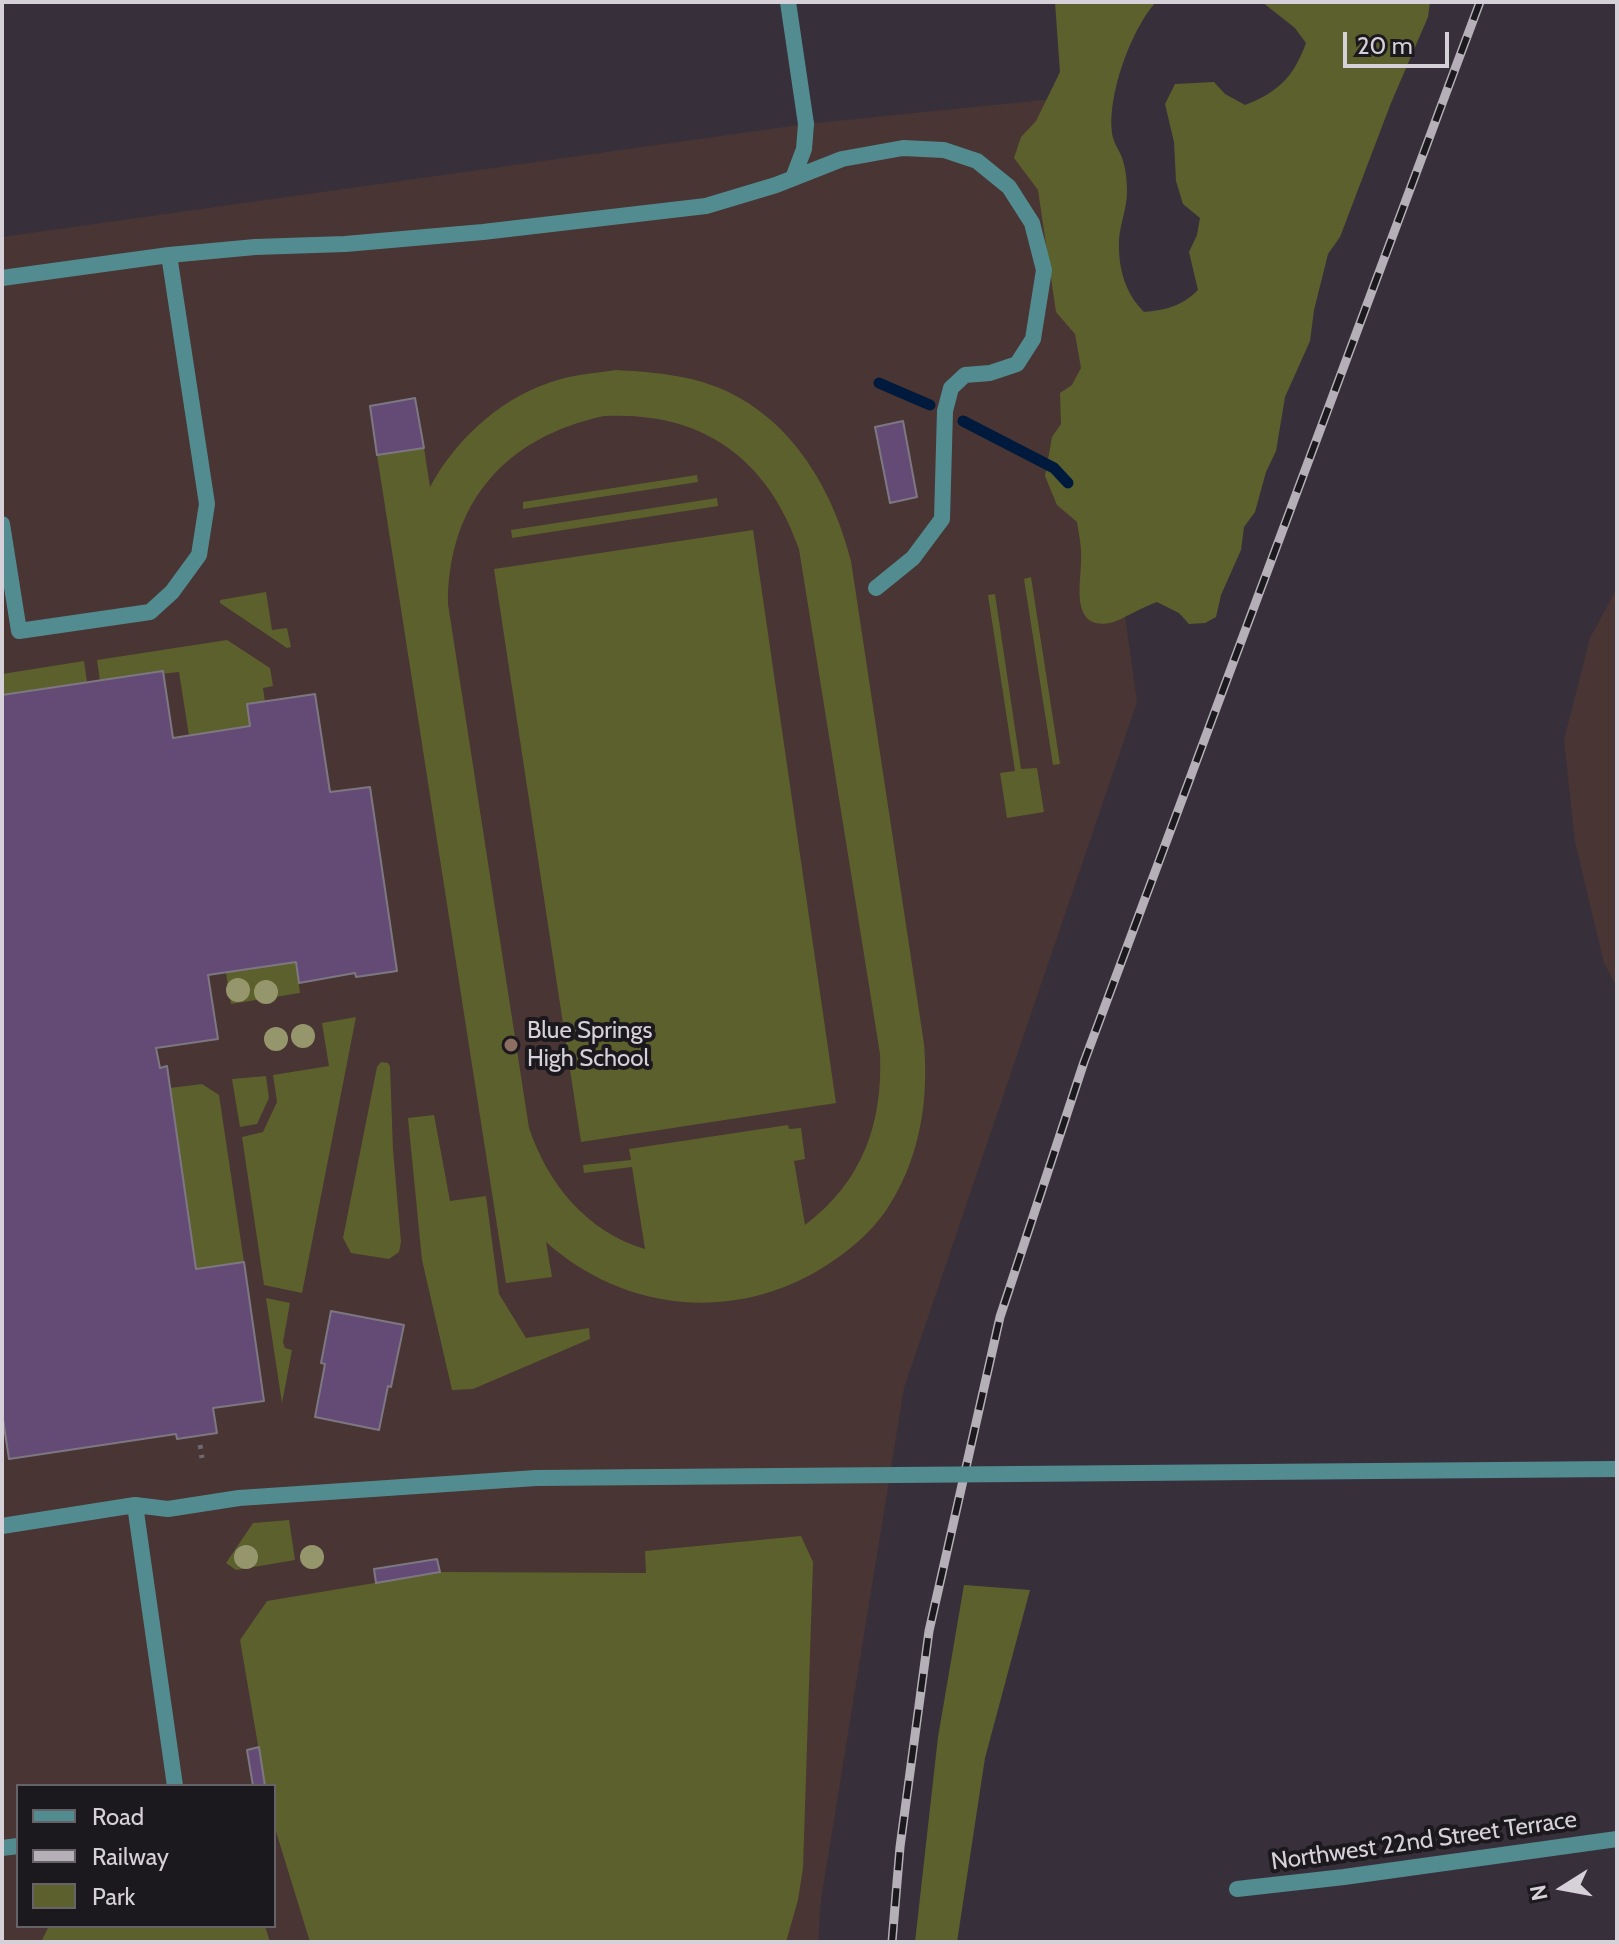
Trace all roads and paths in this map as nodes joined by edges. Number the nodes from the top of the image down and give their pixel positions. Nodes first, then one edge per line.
1 (788, 2) edge
2 (793, 178) junction
3 (169, 255) junction
4 (2, 278) edge
5 (2, 524) edge
6 (876, 588) dead end
7 (200, 1445) dead end
8 (202, 1458) dead end
9 (1617, 1469) edge
10 (135, 1505) junction
11 (2, 1526) edge
12 (175, 1784) edge
13 (1617, 1839) edge
14 (1237, 1889) dead end

1 - 2 street
2 - 3 street
2 - 6 street
3 - 4 street
3 - 5 street
7 - 8 path
9 - 10 street, bridge
10 - 11 street
10 - 12 street
13 - 14 street, Northwest 22nd Street Terrace

